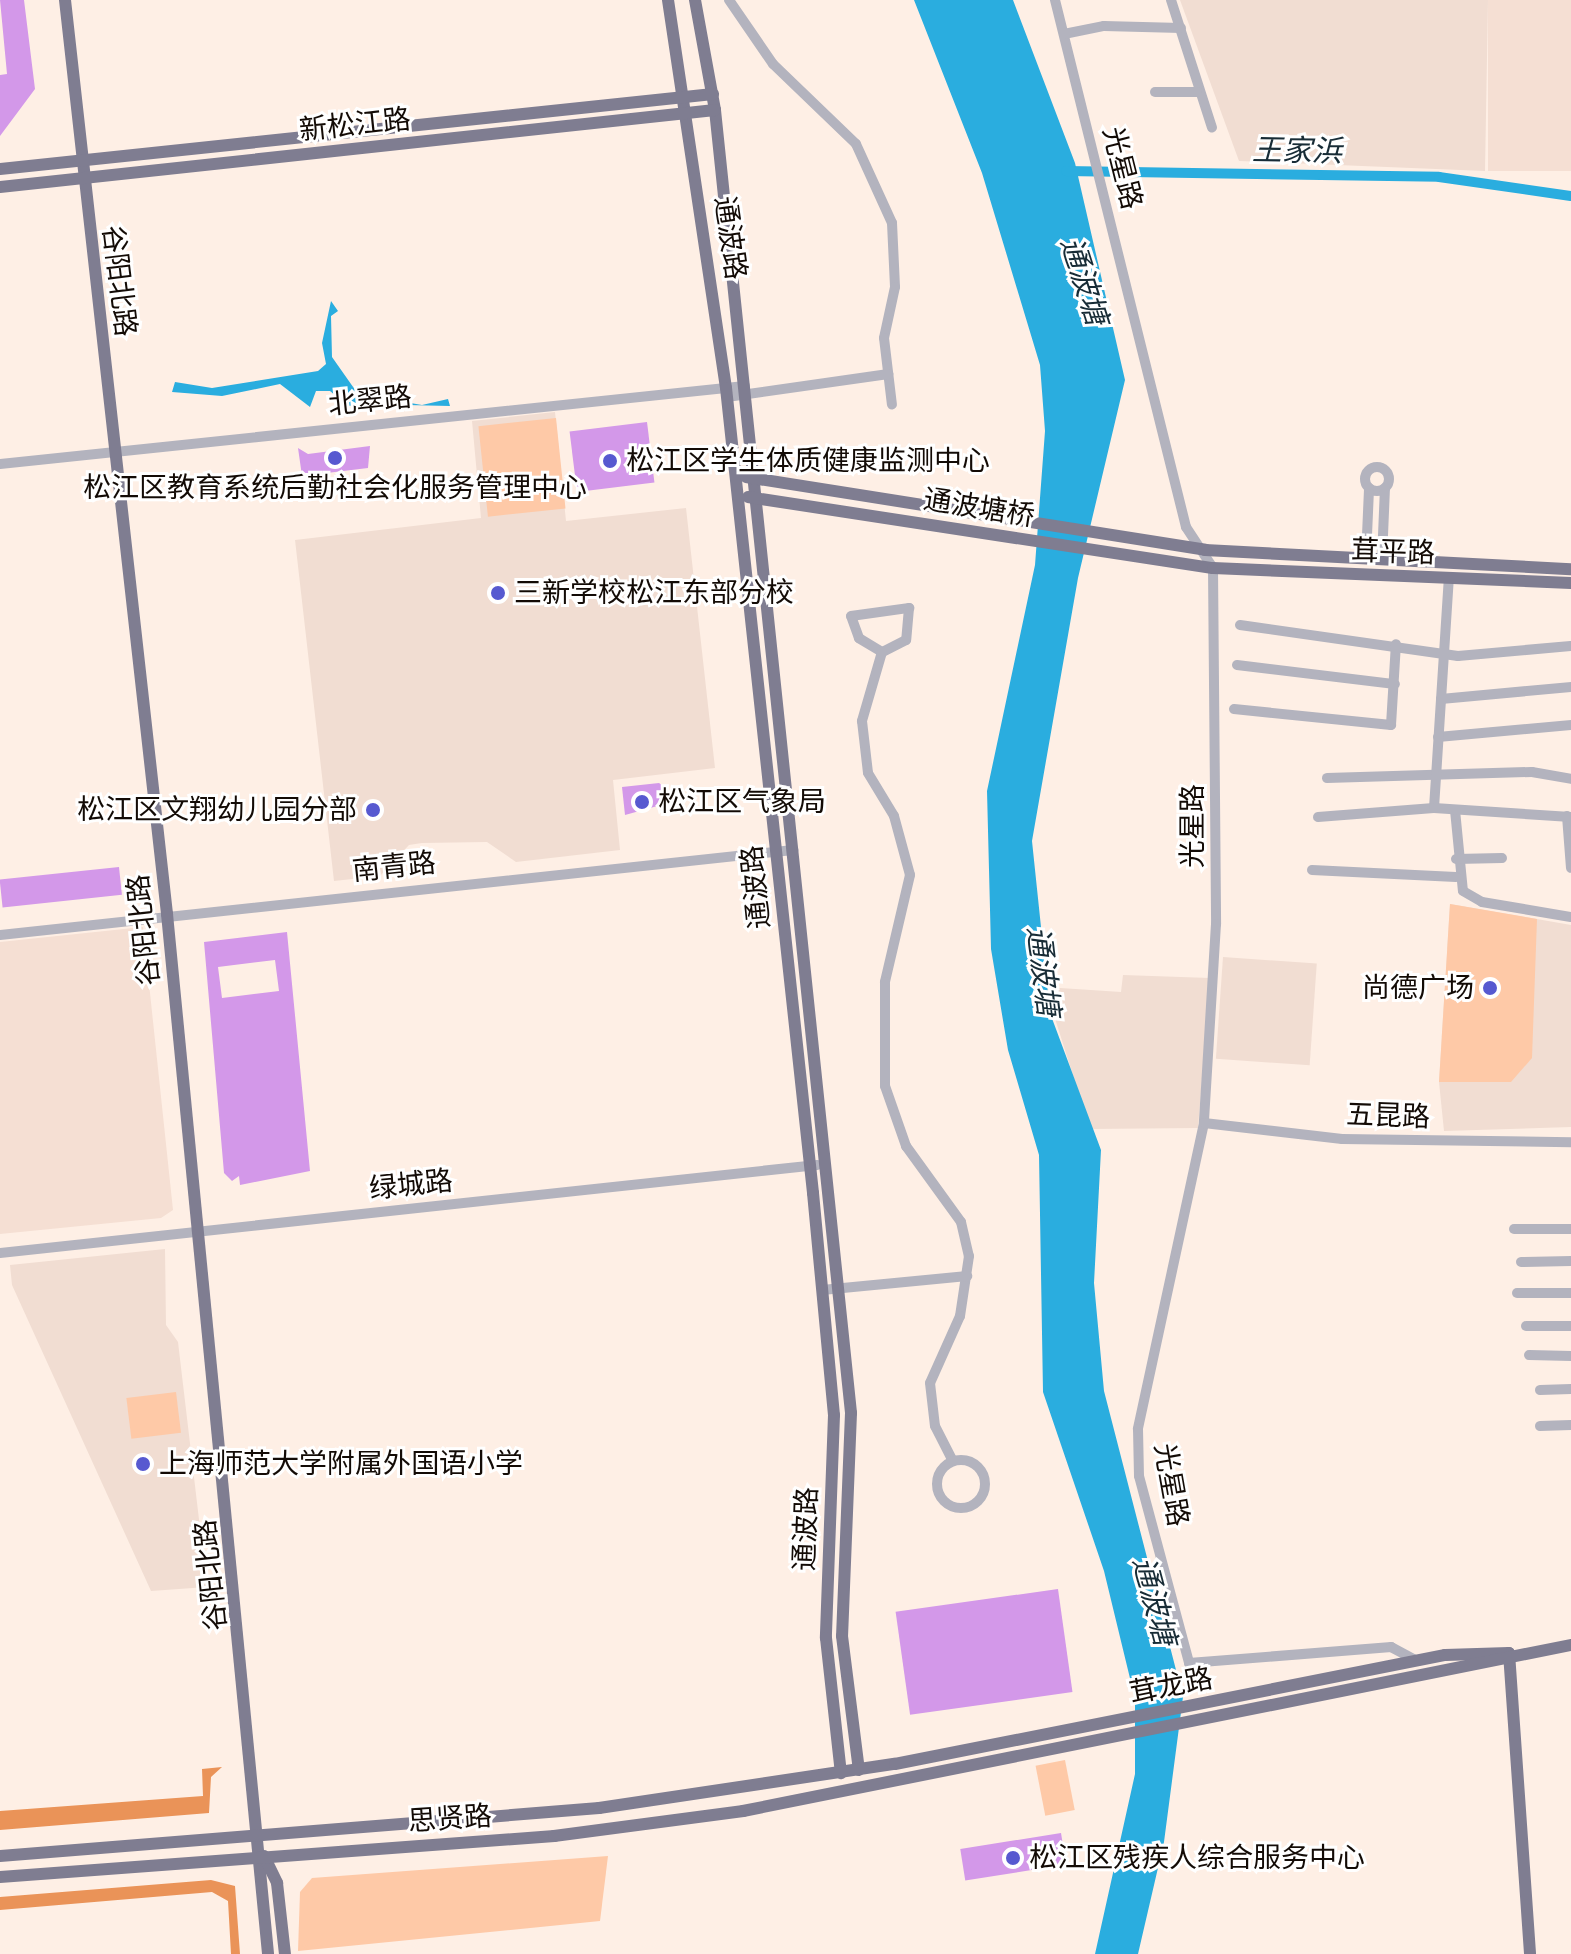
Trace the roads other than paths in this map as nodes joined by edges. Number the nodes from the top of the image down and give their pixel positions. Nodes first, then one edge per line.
1 (65, 0) edge
2 (668, 0) edge
3 (695, 0) edge
4 (729, 0) edge
5 (1055, 0) edge
6 (1171, 0) edge
7 (1181, 28) junction
8 (1064, 34) junction
9 (1155, 92) dead end
10 (1197, 92) junction
11 (713, 94) junction
12 (687, 97) junction
13 (715, 110) junction
14 (689, 113) junction
15 (1212, 128) dead end
16 (80, 160) junction
17 (0, 169) edge
18 (82, 179) junction
19 (0, 187) edge
20 (888, 374) junction
21 (745, 390) junction
22 (726, 392) junction
23 (892, 405) dead end
24 (117, 451) junction
25 (0, 464) edge
26 (735, 476) junction
27 (752, 478) junction
28 (1369, 488) junction
29 (1385, 488) junction
30 (737, 495) junction
31 (754, 498) junction
32 (1205, 550) junction
33 (1366, 558) junction
34 (1382, 559) junction
35 (1213, 568) junction
36 (1571, 569) edge
37 (1449, 578) junction
38 (1571, 583) edge
39 (1240, 625) dead end
40 (1396, 644) junction
41 (1571, 646) edge
42 (882, 652) junction
43 (1444, 652) junction
44 (1237, 665) dead end
45 (1395, 684) junction
46 (1571, 687) edge
47 (1441, 699) junction
48 (1234, 709) dead end
49 (1571, 725) edge
50 (1438, 737) junction
51 (1436, 772) junction
52 (1327, 778) dead end
53 (1571, 779) edge
54 (1434, 808) junction
55 (1455, 810) junction
56 (1318, 817) dead end
57 (1569, 817) edge
58 (793, 850) junction
59 (776, 852) junction
60 (1502, 858) dead end
61 (1456, 859) junction
62 (1571, 868) edge
63 (1312, 870) dead end
64 (1456, 877) junction
65 (167, 914) junction
66 (1571, 917) edge
67 (0, 935) edge
68 (1204, 1123) junction
69 (1571, 1142) edge
70 (827, 1164) junction
71 (811, 1166) junction
72 (1514, 1229) dead end
73 (1571, 1229) edge
74 (200, 1232) junction
75 (0, 1253) edge
76 (1571, 1261) edge
77 (1521, 1262) dead end
78 (967, 1276) junction
79 (839, 1288) junction
80 (822, 1290) junction
81 (1517, 1293) dead end
82 (1571, 1293) edge
83 (1526, 1326) dead end
84 (1571, 1326) edge
85 (1529, 1355) dead end
86 (1571, 1356) edge
87 (1571, 1389) edge
88 (1540, 1390) dead end
89 (1571, 1425) edge
90 (1540, 1426) dead end
91 (953, 1461) junction
92 (1571, 1645) edge
93 (1509, 1653) junction
94 (1418, 1661) junction
95 (1365, 1679) junction
96 (897, 1769) junction
97 (859, 1770) junction
98 (841, 1773) junction
99 (844, 1787) junction
100 (262, 1835) junction
101 (0, 1856) edge
102 (264, 1856) junction
103 (0, 1877) edge
104 (268, 1954) edge
105 (285, 1954) edge
106 (1530, 1954) edge

1 - 16 main road, 谷阳北路
2 - 12 main road, 通波路
3 - 11 main road, 通波路
4 - 20 street
5 - 8 street, 光星路
6 - 7 street
7 - 8 street
7 - 10 street
8 - 32 street, 光星路
9 - 10 street
10 - 15 street
11 - 12 main road, 新松江路
11 - 13 main road, 通波路
12 - 14 main road, 通波路
12 - 16 main road, 新松江路
13 - 14 main road, 新松江路
13 - 21 main road, 通波路
14 - 18 main road, 新松江路
14 - 22 main road, 通波路
16 - 17 main road, 新松江路
16 - 18 main road, 谷阳北路
18 - 19 main road, 新松江路
18 - 24 main road, 谷阳北路
20 - 21 street, 北翠路
20 - 23 street
21 - 22 street, 北翠路
21 - 27 main road, 通波路
22 - 24 street, 北翠路
22 - 26 main road, 通波路
24 - 25 street, 北翠路
24 - 65 main road, 谷阳北路
26 - 27 main road
26 - 30 main road, 通波路
27 - 31 main road, 通波路
27 - 32 main road
28 - 29 street
28 - 29 street
28 - 33 street
29 - 34 street
30 - 31 main road, 通波塘桥
30 - 59 main road, 通波路
31 - 35 main road, 通波塘桥
31 - 58 main road, 通波路
32 - 33 main road
32 - 35 street, 光星路
33 - 34 main road
34 - 36 main road
35 - 37 main road, 茸平路
35 - 68 street, 光星路
37 - 38 main road, 茸平路
37 - 43 street
39 - 40 street
40 - 43 street
40 - 45 street
41 - 43 street
42 - 42 street
42 - 78 street
43 - 47 street
44 - 45 street
45 - 48 street
46 - 47 street
47 - 50 street
49 - 50 street
50 - 51 street
51 - 52 street
51 - 53 street
51 - 54 street
54 - 55 street
54 - 56 street
55 - 57 street
55 - 61 street
57 - 62 street
58 - 59 street, 南青路
58 - 70 main road, 通波路
59 - 65 street, 南青路
59 - 71 main road, 通波路
60 - 61 street
61 - 64 street
63 - 64 street
64 - 66 street
65 - 67 street, 南青路
65 - 74 main road, 谷阳北路
68 - 69 street, 五昆路
68 - 94 street, 光星路
70 - 71 street, 绿城路
70 - 79 main road, 通波路
71 - 74 street, 绿城路
71 - 80 main road, 通波路
72 - 73 street
74 - 75 street, 绿城路
74 - 100 main road, 谷阳北路
76 - 77 street
78 - 79 street
78 - 91 street
79 - 80 street
79 - 97 main road, 通波路
80 - 98 main road, 通波路
81 - 82 street
83 - 84 street
85 - 86 street
87 - 88 street
89 - 90 street
91 - 91 street
92 - 93 main road, 茸龙路
93 - 94 main road, 茸龙路
93 - 95 main road, 茸龙路
93 - 106 main road
94 - 95 main road, 茸龙路
95 - 96 main road, 茸龙路
96 - 97 main road, 茸龙路
96 - 99 main road, 思贤路
97 - 98 main road, 茸龙路
97 - 99 main road
98 - 100 main road, 思贤路
99 - 102 main road, 思贤路
100 - 101 main road, 思贤路
100 - 102 main road, 谷阳北路
102 - 103 main road, 思贤路
102 - 104 main road, 谷阳北路
102 - 105 main road, 谷阳北路

